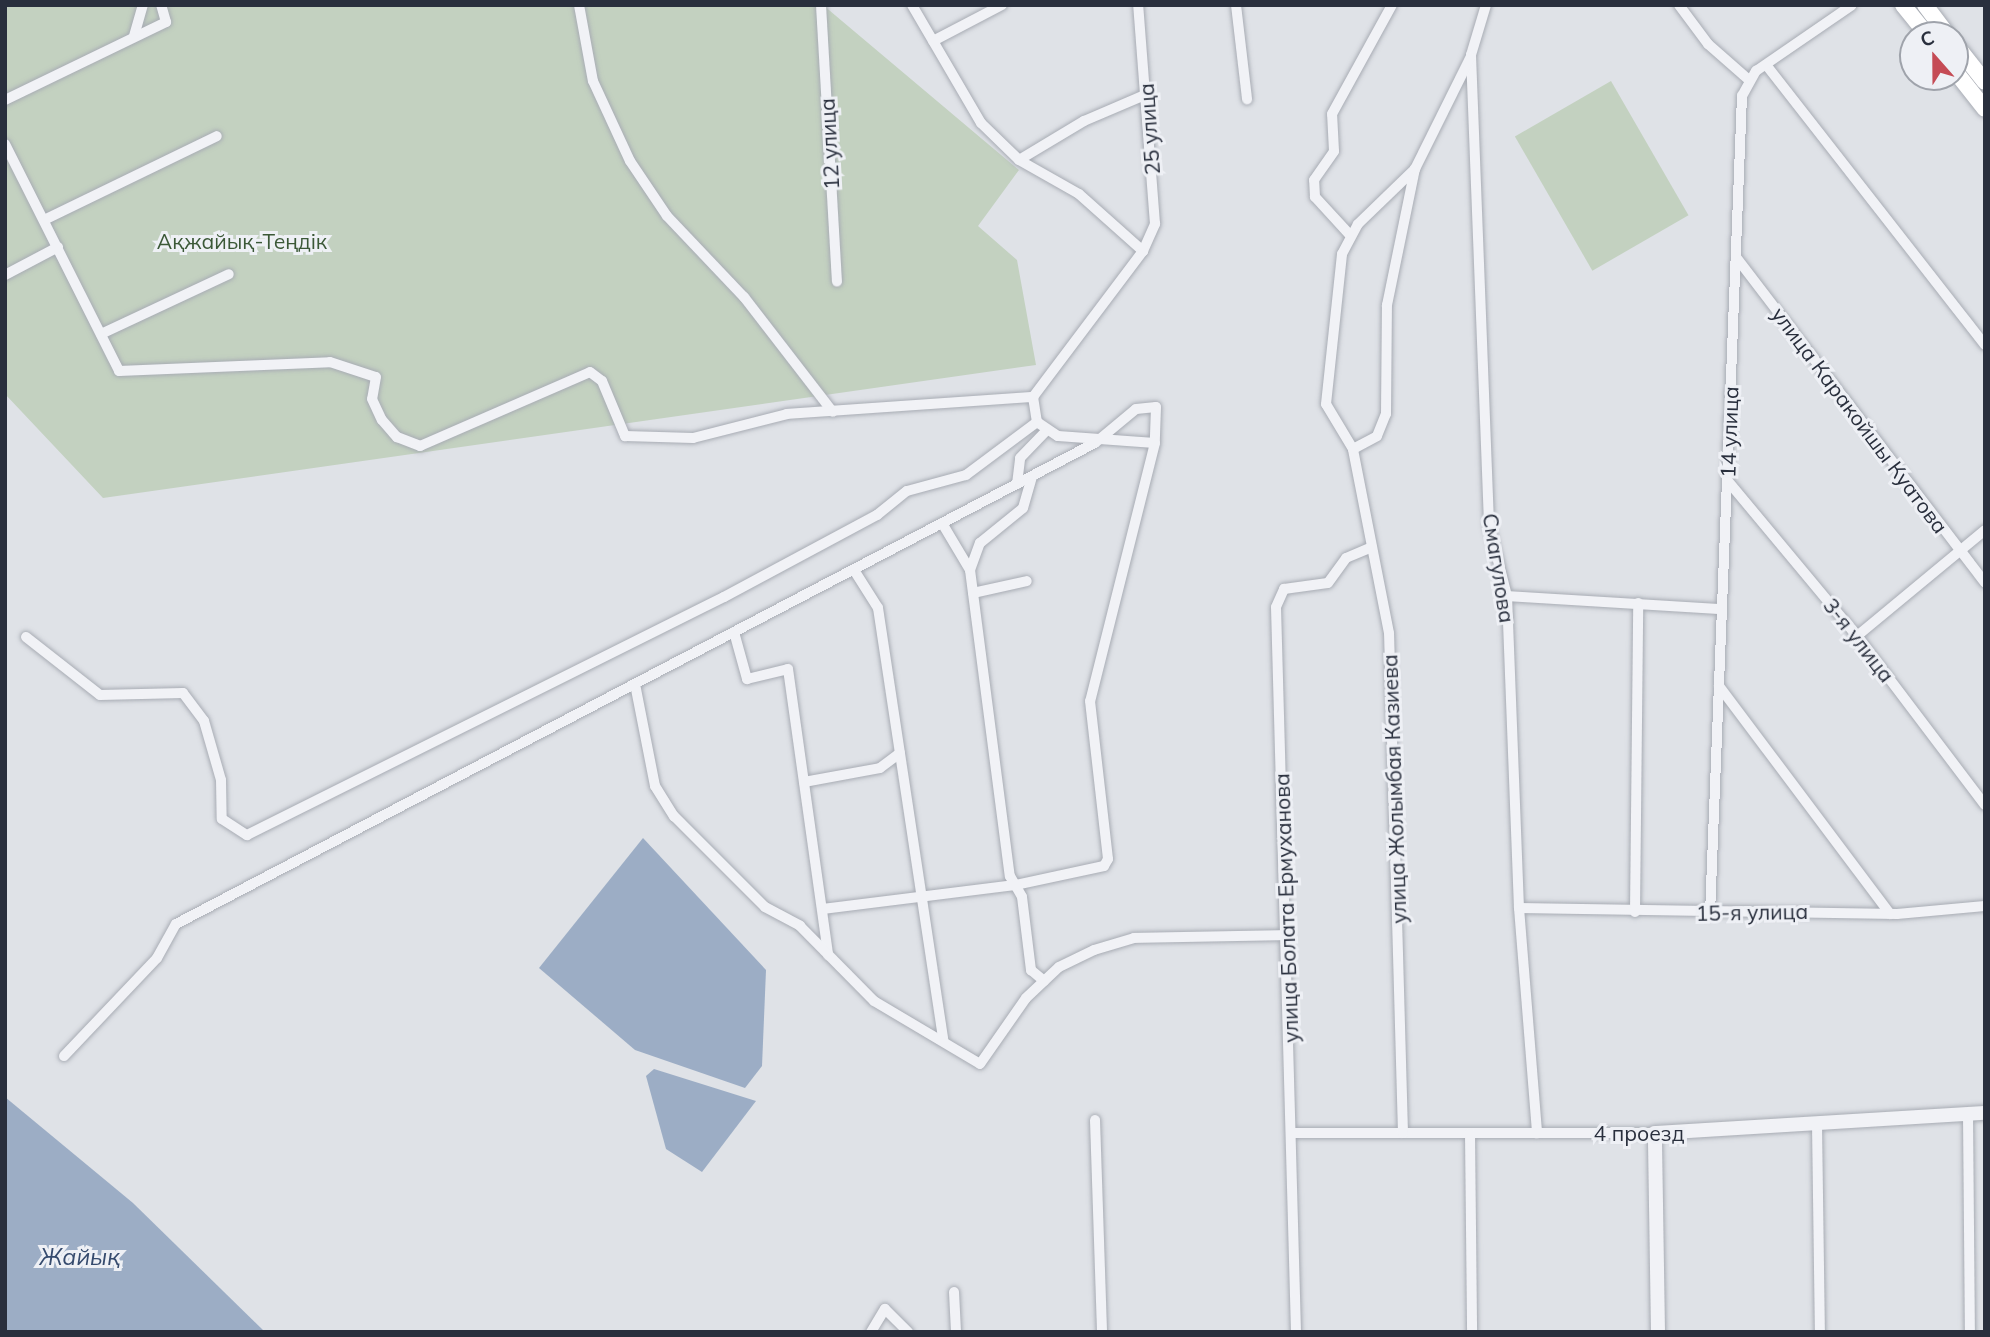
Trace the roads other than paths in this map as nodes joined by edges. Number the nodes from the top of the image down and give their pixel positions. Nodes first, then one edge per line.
1 (143, 5) edge
2 (162, 5) edge
3 (579, 5) edge
4 (821, 5) edge
5 (912, 5) edge
6 (1002, 5) edge
7 (1138, 5) edge
8 (1236, 5) edge
9 (1392, 5) edge
10 (1486, 5) edge
11 (1679, 5) edge
12 (1852, 5) edge
13 (1903, 5) edge
14 (1925, 5) edge
15 (1916, 21) edge
16 (1937, 21) edge
17 (134, 36) junction
18 (933, 41) junction
19 (1471, 55) junction
20 (1969, 62) edge
21 (1767, 66) junction
22 (1748, 79) junction
23 (1985, 82) edge
24 (1969, 89) edge
25 (1147, 94) junction
26 (1247, 99) dead end
27 (5, 100) edge
28 (1985, 109) edge
29 (217, 136) dead end
30 (5, 144) edge
31 (1018, 160) junction
32 (1415, 169) junction
33 (44, 220) junction
34 (1350, 235) junction
35 (58, 247) junction
36 (1143, 251) junction
37 (1736, 257) junction
38 (229, 274) dead end
39 (5, 275) edge
40 (837, 282) dead end
41 (101, 334) junction
42 (1985, 345) edge
43 (1033, 397) junction
44 (833, 412) junction
45 (1037, 422) junction
46 (1046, 431) junction
47 (1095, 443) junction
48 (1155, 443) junction
49 (1353, 449) junction
50 (1032, 476) junction
51 (1727, 480) junction
52 (1017, 484) junction
53 (942, 523) junction
54 (1985, 530) edge
55 (1372, 547) junction
56 (1959, 551) junction
57 (854, 570) junction
58 (970, 570) junction
59 (1027, 581) dead end
60 (1985, 583) edge
61 (973, 593) junction
62 (1507, 596) junction
63 (1638, 603) junction
64 (1722, 609) junction
65 (734, 632) junction
66 (1857, 636) junction
67 (26, 637) dead end
68 (635, 684) junction
69 (1719, 686) junction
70 (901, 753) junction
71 (804, 782) junction
72 (1985, 805) edge
73 (1015, 885) junction
74 (922, 897) junction
75 (1985, 906) edge
76 (1519, 908) junction
77 (822, 909) junction
78 (1635, 912) junction
79 (1710, 914) junction
80 (1891, 914) junction
81 (1287, 935) junction
82 (828, 955) junction
83 (1044, 981) junction
84 (943, 1040) junction
85 (64, 1056) dead end
86 (1985, 1113) edge
87 (1968, 1114) junction
88 (1095, 1120) dead end
89 (1817, 1124) junction
90 (1293, 1133) junction
91 (1403, 1133) junction
92 (1470, 1133) junction
93 (1537, 1133) junction
94 (1655, 1133) junction
95 (954, 1292) dead end
96 (871, 1332) edge
97 (908, 1332) edge
98 (956, 1332) edge
99 (1102, 1332) edge
100 (1296, 1332) edge
101 (1472, 1332) edge
102 (1658, 1332) edge
103 (1820, 1332) edge
104 (1970, 1332) edge

1 - 17 street
2 - 17 street
3 - 44 street
4 - 40 street, 12 улица
5 - 18 street
6 - 18 street
7 - 25 street, 25 улица
8 - 26 street
9 - 34 street
10 - 19 street, Смагулова
11 - 22 street
12 - 21 street
13 - 15 main road
14 - 16 main road
17 - 27 street
18 - 31 street
19 - 32 street
19 - 62 street, Смагулова
20 - 23 main road
21 - 22 street
21 - 42 street
22 - 37 street, 14 улица
24 - 28 main road
25 - 31 street
25 - 36 street, 25 улица
29 - 33 street
30 - 33 street
31 - 36 street
32 - 34 street
32 - 49 street
33 - 35 street
34 - 49 street, улица Жолымбая Казиева
35 - 39 street
35 - 41 street
36 - 43 street, 25 улица
37 - 51 street, 14 улица
37 - 56 street, улица Каракойшы Куатова
38 - 41 street
41 - 44 street
43 - 44 street
43 - 45 street
45 - 46 street
45 - 67 street
46 - 47 street
46 - 52 street
47 - 48 street
47 - 48 street
47 - 50 street
48 - 73 street
49 - 55 street, улица Жолымбая Казиева
50 - 52 street
50 - 58 street
51 - 64 street, 14 улица
51 - 66 street, 3-я улица
52 - 53 street
53 - 57 street
53 - 58 street
54 - 56 street
55 - 81 street, улица Болата Ермуханова
55 - 91 street, улица Жолымбая Казиева
56 - 60 street, улица Каракойшы Куатова
56 - 66 street
57 - 65 street
57 - 70 street
58 - 61 street
59 - 61 street
61 - 73 street
62 - 63 street
62 - 76 street, Смагулова
63 - 64 street
63 - 78 street
64 - 69 street, 14 улица
65 - 68 street
65 - 71 street
66 - 72 street, 3-я улица
68 - 82 street
68 - 85 street
69 - 79 street, 14 улица
69 - 80 street
70 - 71 street
70 - 74 street
71 - 77 street
73 - 74 street
73 - 83 street
74 - 77 street
74 - 84 street
75 - 80 street, 15-я улица
76 - 78 street, 15-я улица
76 - 93 street, Смагулова
77 - 82 street
78 - 79 street, 15-я улица
79 - 80 street, 15-я улица
81 - 83 street
81 - 90 street, улица Болата Ермуханова
82 - 84 street
83 - 84 street
86 - 87 street, 4 проезд
87 - 89 street, 4 проезд
87 - 104 street
88 - 99 street
89 - 94 street, 4 проезд
89 - 103 street
90 - 91 street, 4 проезд
90 - 100 street, улица Болата Ермуханова
91 - 92 street, 4 проезд
92 - 93 street, 4 проезд
92 - 101 street
93 - 94 street, 4 проезд
94 - 102 street
95 - 98 street
96 - 97 street

